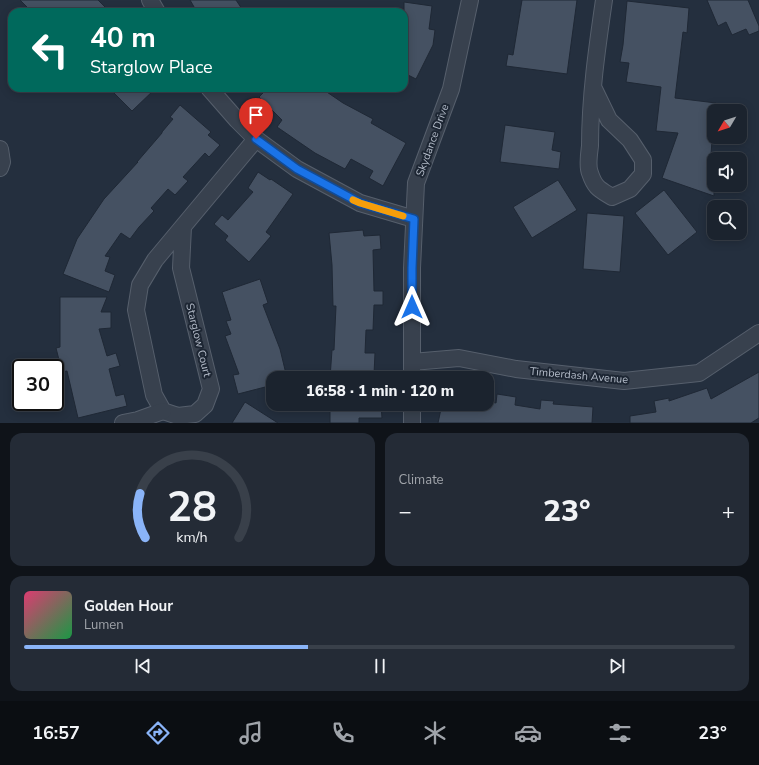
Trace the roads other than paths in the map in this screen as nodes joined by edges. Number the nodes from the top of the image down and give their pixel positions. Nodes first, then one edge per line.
1 (470, 0) edge
2 (604, 0) edge
3 (594, 89) junction
4 (212, 92) edge
5 (256, 139) junction
6 (0, 149) edge
7 (0, 168) edge
8 (414, 219) junction
9 (183, 227) junction
10 (759, 333) edge
11 (412, 370) edge
12 (163, 411) junction
13 (412, 411) edge
14 (123, 423) edge
15 (412, 423) edge

1 - 8 street, Skydance Drive
2 - 3 street
3 - 3 street
4 - 5 street
5 - 8 street
5 - 9 street
6 - 7 street
8 - 11 street, Skydance Drive
9 - 12 street
9 - 12 street, Starglow Court
10 - 11 street, Timberdash Avenue
12 - 14 street
13 - 15 street

